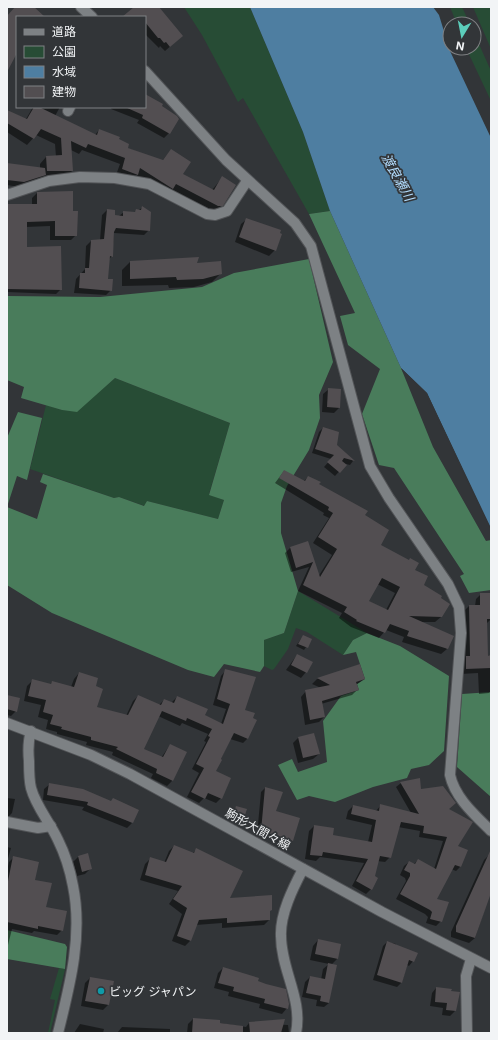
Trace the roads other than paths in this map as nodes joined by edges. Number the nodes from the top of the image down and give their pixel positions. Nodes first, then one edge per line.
1 (81, 7) edge
2 (91, 16) edge
3 (146, 72) edge
4 (247, 181) junction
5 (7, 195) edge
6 (7, 723) edge
7 (31, 731) junction
8 (7, 822) edge
9 (51, 826) junction
10 (491, 831) edge
11 (303, 869) junction
12 (471, 959) junction
13 (491, 968) edge
14 (58, 1033) edge
15 (296, 1033) edge
16 (467, 1033) edge

1 - 2 street
3 - 4 street
4 - 5 street
4 - 10 street
6 - 7 street, 駒形大間々線
7 - 9 street
7 - 11 street, 駒形大間々線
8 - 9 street
9 - 14 street
11 - 12 street, 駒形大間々線
11 - 15 street
12 - 13 street, 駒形大間々線
12 - 16 street

